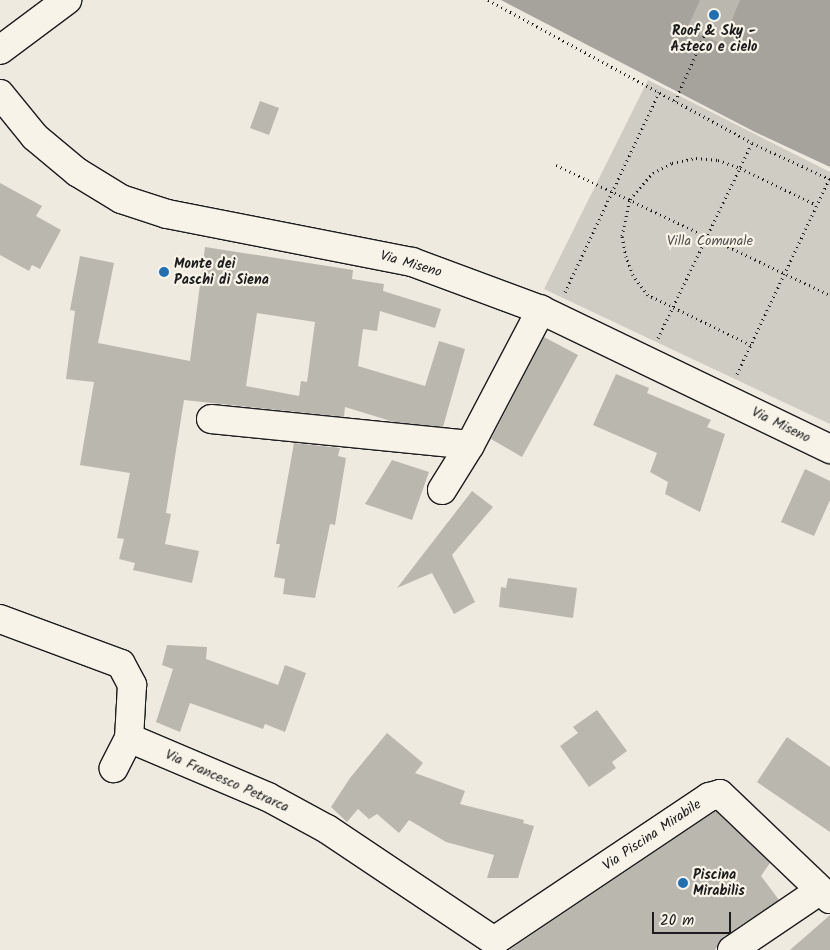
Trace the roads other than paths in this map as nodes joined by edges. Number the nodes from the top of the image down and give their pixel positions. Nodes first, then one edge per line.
1 (67, 0) edge
2 (0, 50) edge
3 (0, 94) edge
4 (541, 310) junction
5 (211, 420) dead end
6 (470, 444) junction
7 (830, 448) edge
8 (442, 490) dead end
9 (0, 619) edge
10 (129, 738) junction
11 (114, 768) dead end
12 (825, 895) edge
13 (493, 946) edge
14 (732, 950) edge

1 - 2 street
3 - 4 street, Via Miseno
4 - 6 street
4 - 7 street, Via Miseno
5 - 6 street
6 - 8 street
9 - 10 street
10 - 11 street
10 - 13 street, Via Francesco Petrarca
12 - 13 street, Via Piscina Mirabile
12 - 14 street, Via Piscina Mirabile

